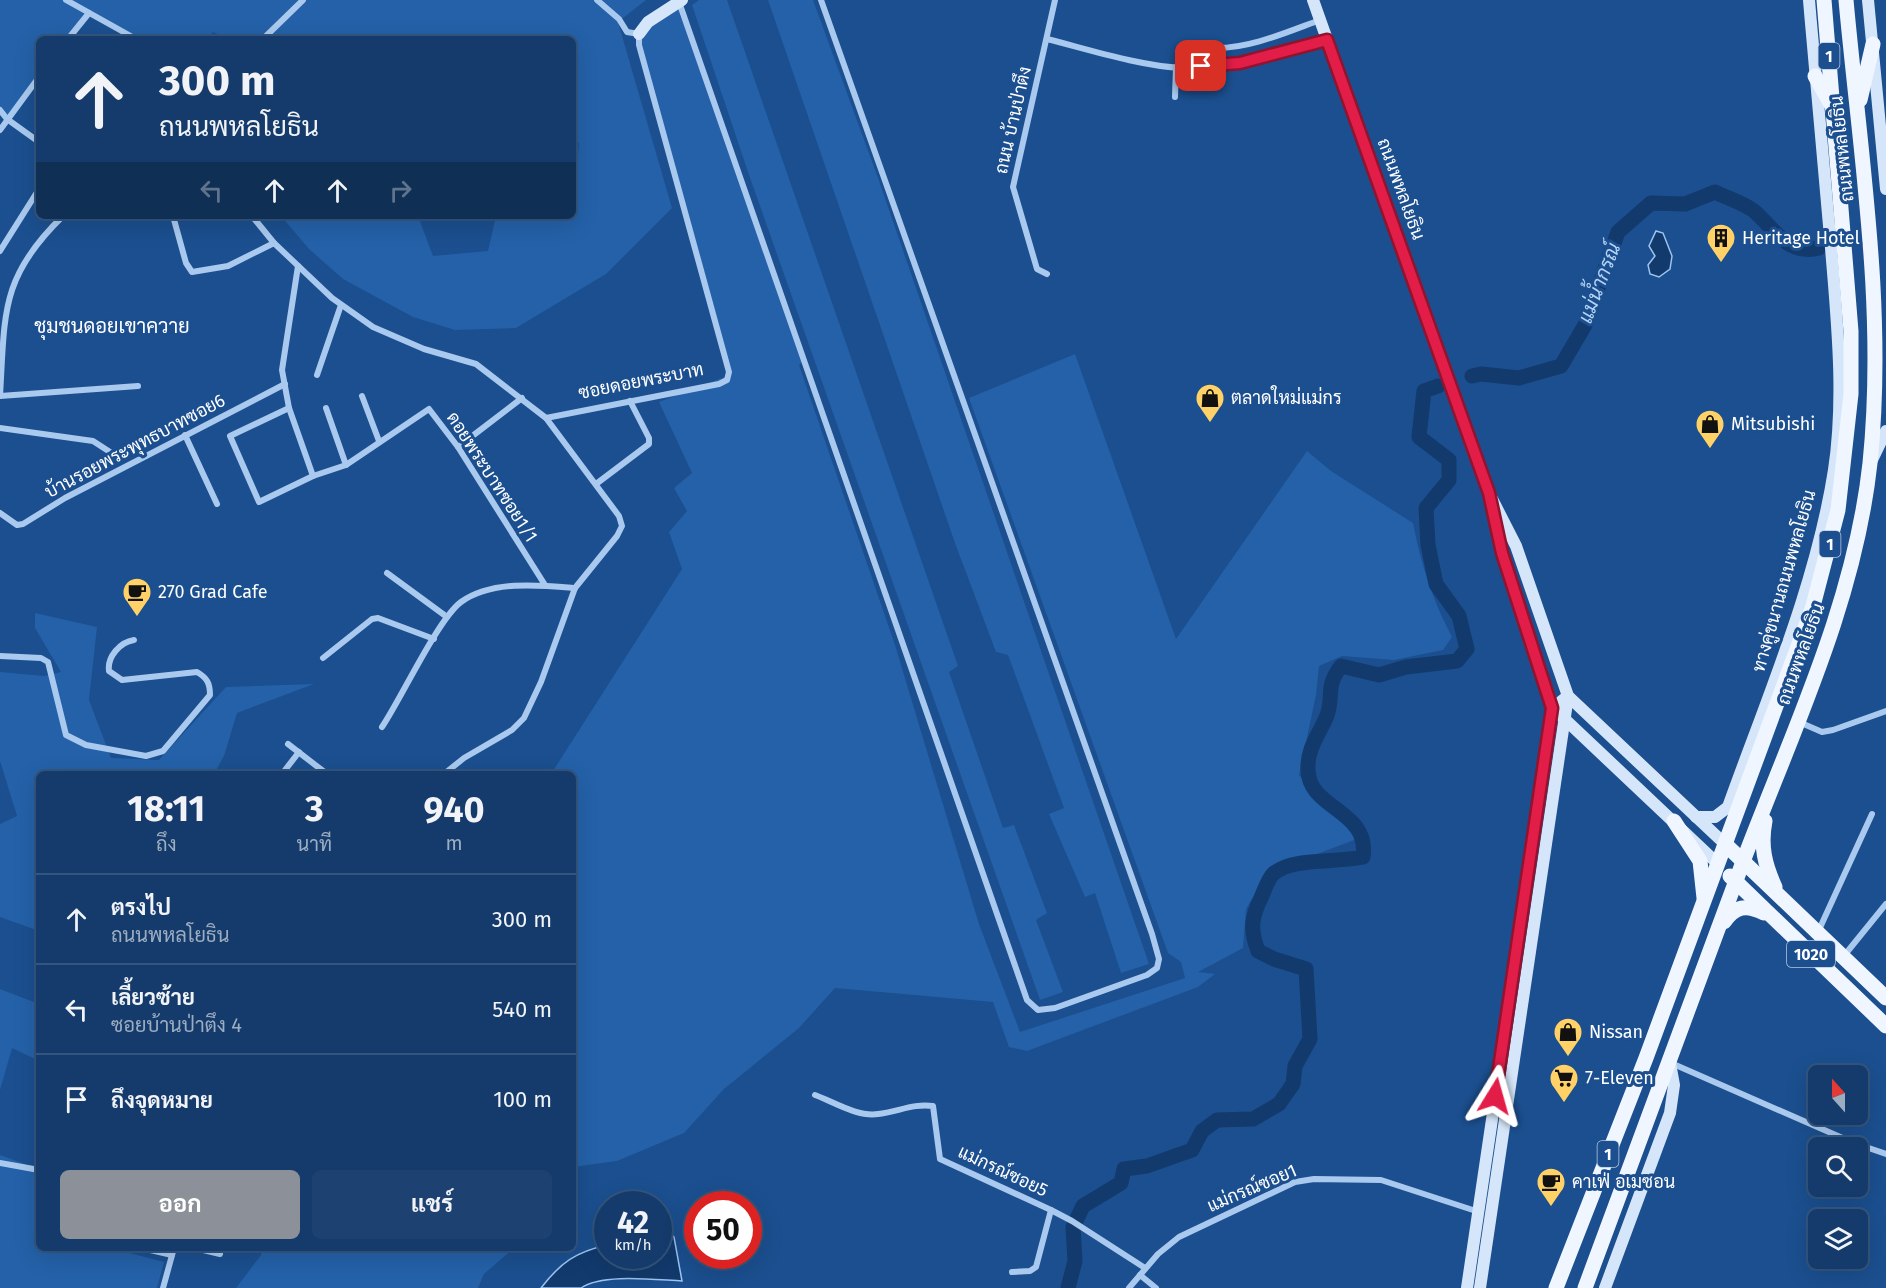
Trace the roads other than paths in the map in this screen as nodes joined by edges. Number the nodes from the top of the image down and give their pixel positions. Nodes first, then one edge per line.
1 (66, 0) edge
2 (303, 0) edge
3 (597, 0) edge
4 (821, 0) edge
5 (1055, 0) edge
6 (1313, 0) edge
7 (1809, 0) edge
8 (1824, 0) edge
9 (1846, 0) edge
10 (1868, 0) edge
11 (680, 1) edge
12 (88, 12) junction
13 (1320, 20) junction
14 (639, 34) junction
15 (70, 36) edge
16 (131, 36) edge
17 (266, 36) edge
18 (1047, 39) junction
19 (1327, 40) junction
20 (1872, 44) junction
21 (1214, 48) dead end
22 (1179, 67) junction
23 (1815, 76) junction
24 (36, 81) edge
25 (1174, 98) dead end
26 (0, 110) edge
27 (1835, 112) junction
28 (1858, 112) junction
29 (7, 119) junction
30 (0, 130) edge
31 (36, 140) edge
32 (1886, 189) edge
33 (36, 194) edge
34 (60, 219) edge
35 (174, 219) edge
36 (254, 219) edge
37 (274, 243) junction
38 (0, 251) edge
39 (298, 266) junction
40 (1047, 274) dead end
41 (341, 305) junction
42 (317, 375) dead end
43 (285, 384) junction
44 (138, 386) dead end
45 (0, 396) edge
46 (362, 396) dead end
47 (522, 398) junction
48 (630, 401) junction
49 (289, 408) junction
50 (326, 408) dead end
51 (546, 418) junction
52 (0, 428) edge
53 (1886, 431) edge
54 (185, 435) junction
55 (379, 441) junction
56 (458, 447) junction
57 (110, 452) dead end
58 (1870, 462) junction
59 (346, 465) junction
60 (313, 476) junction
61 (596, 484) junction
62 (1489, 493) junction
63 (217, 504) dead end
64 (0, 513) edge
65 (387, 573) dead end
66 (545, 585) junction
67 (575, 588) junction
68 (447, 617) junction
69 (1789, 638) junction
70 (434, 639) junction
71 (134, 640) dead end
72 (0, 656) edge
73 (323, 658) dead end
74 (1787, 675) junction
75 (1568, 696) junction
76 (1552, 708) junction
77 (1886, 711) edge
78 (1564, 721) junction
79 (1797, 722) junction
80 (382, 728) dead end
81 (1588, 739) junction
82 (288, 744) dead end
83 (1559, 749) junction
84 (299, 752) junction
85 (284, 771) edge
86 (323, 771) edge
87 (448, 771) edge
88 (1773, 786) junction
89 (1872, 814) dead end
90 (1696, 817) junction
91 (1674, 821) junction
92 (1725, 844) junction
93 (1743, 860) junction
94 (1718, 864) junction
95 (1736, 882) junction
96 (1779, 896) junction
97 (1704, 901) junction
98 (1886, 904) edge
99 (1775, 919) junction
100 (1719, 930) junction
101 (1818, 932) junction
102 (1843, 957) junction
103 (1886, 998) edge
104 (1886, 1026) edge
105 (1670, 1063) junction
106 (815, 1095) dead end
107 (1886, 1154) edge
108 (0, 1162) edge
109 (36, 1169) edge
110 (1051, 1210) junction
111 (1478, 1212) junction
112 (1491, 1214) junction
113 (173, 1251) edge
114 (208, 1251) edge
115 (220, 1254) dead end
116 (1145, 1268) junction
117 (1012, 1272) dead end
118 (1140, 1275) junction
119 (163, 1288) edge
120 (1129, 1288) edge
121 (1156, 1288) edge
122 (1467, 1288) edge
123 (1480, 1288) edge
124 (1556, 1288) edge
125 (1585, 1288) edge
126 (1605, 1288) edge

1 - 12 street
2 - 17 street
3 - 14 street
4 - 11 street
5 - 18 street, ถนน บ้านป่าตึง
6 - 13 main road, ถนนพหลโยธิน
7 - 23 main road, ทางคู่ขนานถนนพหลโยธิน / 1
8 - 27 main road, ถนนพหลโยธิน / 1
9 - 28 main road, ถนนพหลโยธิน / 1
10 - 20 main road
11 - 14 main road
12 - 15 street
12 - 16 street
13 - 19 main road, ถนนพหลโยธิน
13 - 21 street
14 - 48 street, ซอยดอยพระบาท
18 - 22 street
18 - 40 street, ถนน บ้านป่าตึง
19 - 22 street
19 - 62 main road, ถนนพหลโยธิน
20 - 28 main road
20 - 32 main road
22 - 25 street
23 - 27 main road
23 - 69 main road, ทางคู่ขนานถนนพหลโยธิน / 1
24 - 29 street
26 - 29 street
27 - 74 main road, ถนนพหลโยธิน / 1
28 - 58 main road, ถนนพหลโยธิน / 1
29 - 30 street
29 - 31 street
33 - 38 street
34 - 45 street
35 - 37 street
36 - 37 street
37 - 39 street
39 - 41 street
39 - 43 street
41 - 42 street
41 - 47 street
43 - 49 street
43 - 54 street, บ้านรอยพระพุทธบาทซอย6
44 - 45 street
46 - 55 street
47 - 51 street
47 - 56 street
48 - 51 street, ซอยดอยพระบาท
48 - 61 street
49 - 60 street
49 - 60 street, ดอยพระบาทซอย1/1
50 - 59 street
51 - 61 street
52 - 57 street
53 - 58 main road, 1
54 - 63 street
54 - 64 street, บ้านรอยพระพุทธบาทซอย6
55 - 56 street, ดอยพระบาทซอย1/1
55 - 59 street, ดอยพระบาทซอย1/1
56 - 66 street, ดอยพระบาทซอย1/1
58 - 79 main road, ถนนพหลโยธิน / 1
59 - 60 street, ดอยพระบาทซอย1/1
61 - 67 street
62 - 75 main road, ถนนพหลโยธิน
62 - 76 main road, ถนนพหลโยธิน
65 - 68 street
66 - 67 street
66 - 68 street
67 - 87 street
68 - 70 street
69 - 74 main road
69 - 90 main road, ทางคู่ขนานถนนพหลโยธิน / 1
70 - 73 street
70 - 80 street
71 - 72 street
74 - 92 main road, ถนนพหลโยธิน / 1
75 - 76 main road
75 - 78 main road
75 - 90 main road, ถนนพหลโยธิน
76 - 78 main road, ถนนพหลโยธิน
76 - 111 main road
77 - 79 street
78 - 81 main road, ถนนพหลโยธิน
78 - 83 main road
79 - 88 main road, ถนนพหลโยธิน / 1
81 - 83 main road
81 - 91 main road, ถนนพหลโยธิน
82 - 84 street
83 - 112 main road
84 - 85 street
84 - 86 street
88 - 93 main road, ถนนพหลโยธิน / 1
88 - 96 main road
89 - 101 street
90 - 92 main road, ถนนพหลโยธิน
91 - 94 main road, ถนนพหลโยธิน
91 - 97 main road
92 - 93 main road, 1020
92 - 94 main road, ถนนพหลโยธิน / 1
93 - 95 main road, ถนนพหลโยธิน / 1
93 - 96 main road, 1020
94 - 95 main road, 1020
94 - 97 main road, ถนนพหลโยธิน / 1
95 - 99 main road, 1020
95 - 100 main road, ถนนพหลโยธิน / 1
96 - 101 main road, 1020
97 - 124 main road, ถนนพหลโยธิน / 1
98 - 102 street
99 - 100 main road
99 - 104 main road, 1020
100 - 105 main road, ถนนพหลโยธิน / 1
101 - 102 main road, 1020
102 - 103 main road, 1020
105 - 107 street
105 - 125 main road, ถนนพหลโยธิน / 1
105 - 126 main road, 1
106 - 110 street, แม่กรณ์ซอย5
108 - 109 street
110 - 116 street
110 - 117 street
111 - 112 street, แม่กรณ์ซอย1
111 - 116 street, แม่กรณ์ซอย1
111 - 122 main road
112 - 123 main road
113 - 119 street
114 - 115 street
116 - 118 street, แม่กรณ์ซอย1
118 - 120 street, แม่กรณ์ซอย1
118 - 121 street

